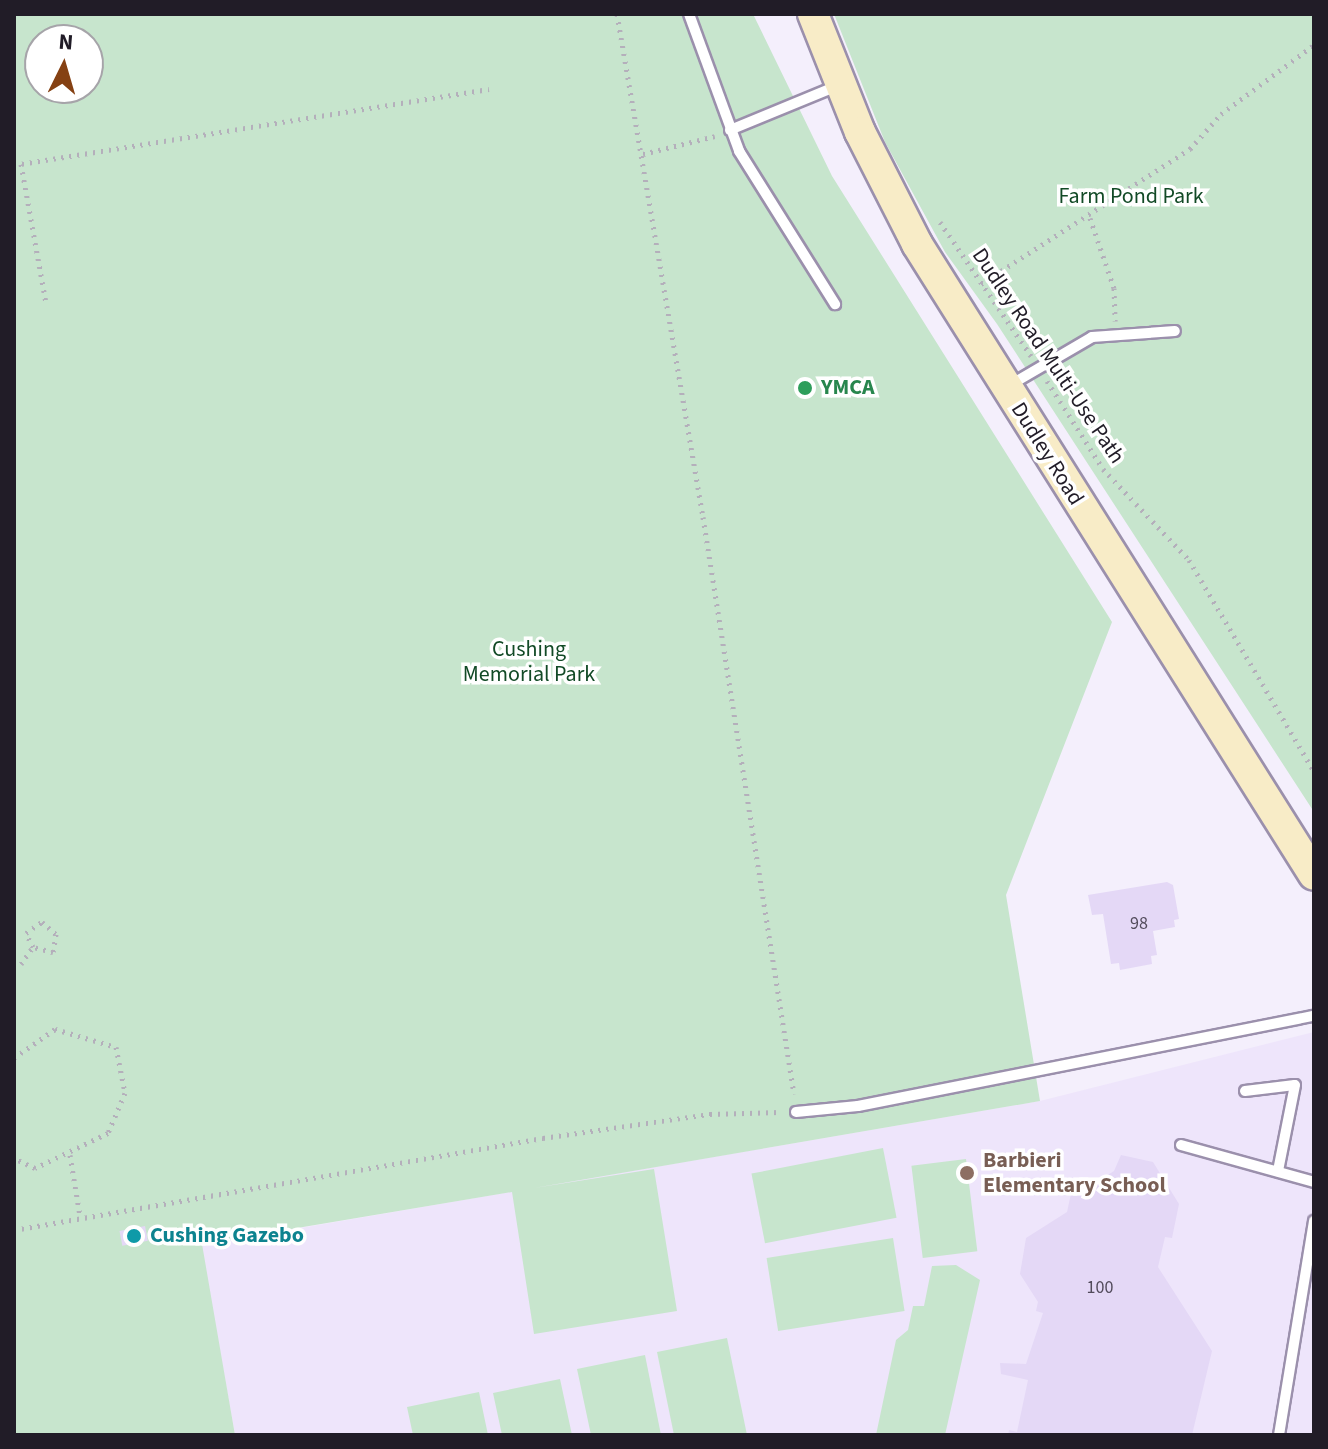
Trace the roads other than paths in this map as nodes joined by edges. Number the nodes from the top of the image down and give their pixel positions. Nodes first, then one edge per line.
1 (689, 14) edge
2 (813, 14) edge
3 (840, 85) junction
4 (730, 130) junction
5 (835, 304) dead end
6 (1175, 331) dead end
7 (1005, 388) junction
8 (1314, 875) edge
9 (1314, 1016) edge
10 (1245, 1091) dead end
11 (796, 1112) road end
12 (1181, 1145) dead end
13 (1278, 1171) junction
14 (1314, 1182) edge
15 (1314, 1221) edge
16 (1279, 1435) edge

1 - 4 lane
2 - 3 street, Dudley Road
3 - 4 lane
3 - 7 street, Dudley Road
4 - 5 lane
6 - 7 lane
7 - 8 street, Dudley Road
9 - 11 lane
10 - 13 lane
12 - 13 lane
13 - 14 lane
15 - 16 lane

